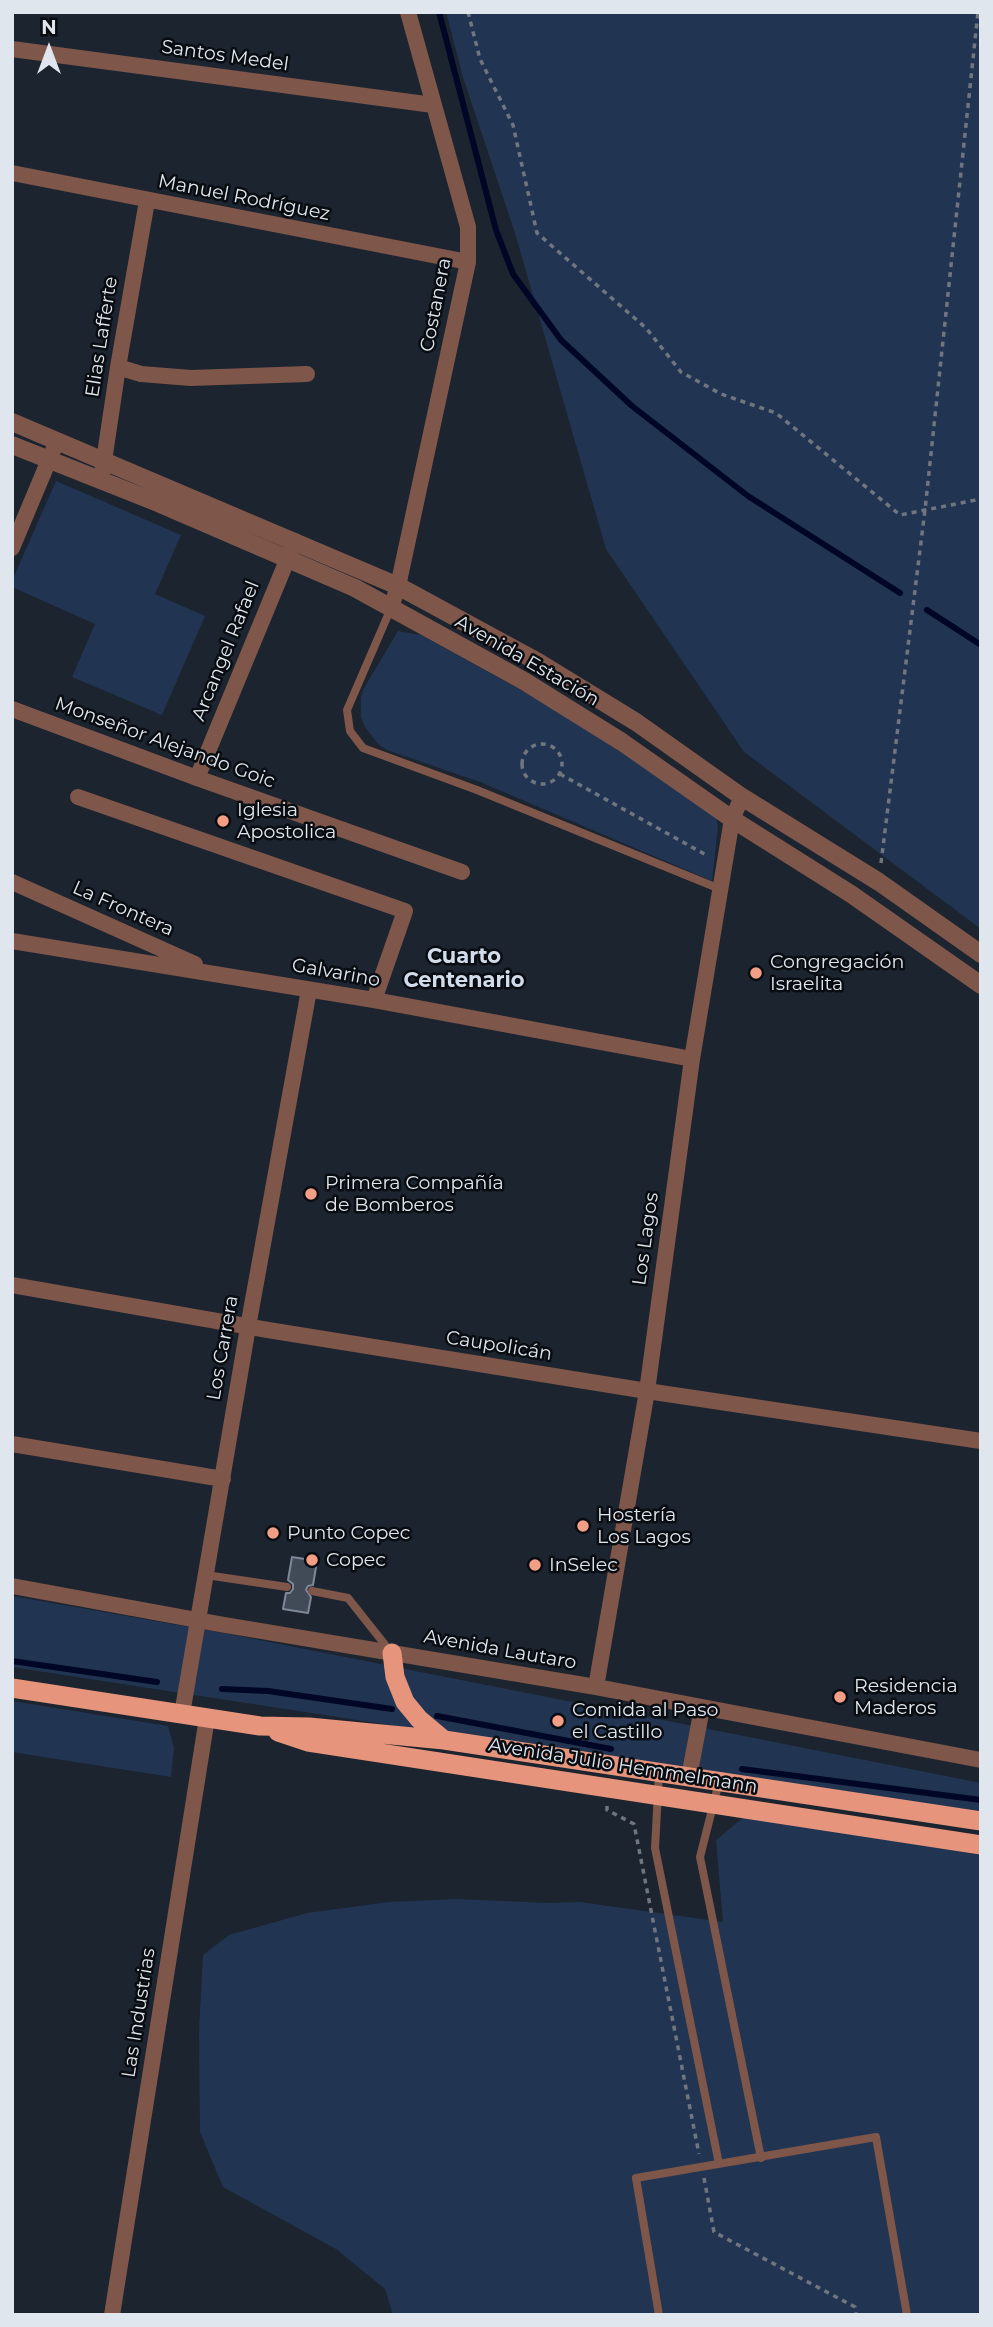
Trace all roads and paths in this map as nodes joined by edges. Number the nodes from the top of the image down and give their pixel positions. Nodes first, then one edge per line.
1 (408, 12) edge
2 (468, 12) edge
3 (978, 12) edge
4 (12, 49) edge
5 (432, 105) junction
6 (12, 173) edge
7 (147, 201) junction
8 (468, 262) junction
9 (118, 367) junction
10 (307, 374) dead end
11 (12, 422) edge
12 (57, 441) junction
13 (12, 445) edge
14 (48, 460) junction
15 (105, 462) junction
16 (101, 481) junction
17 (981, 499) edge
18 (925, 510) junction
19 (295, 541) junction
20 (12, 548) edge
21 (287, 558) junction
22 (398, 586) junction
23 (391, 608) junction
24 (12, 709) edge
25 (559, 774) junction
26 (197, 778) junction
27 (78, 797) dead end
28 (742, 797) junction
29 (732, 820) junction
30 (725, 865) junction
31 (461, 872) dead end
32 (12, 882) edge
33 (879, 882) junction
34 (720, 889) junction
35 (12, 941) edge
36 (981, 954) edge
37 (216, 974) junction
38 (981, 985) edge
39 (309, 989) junction
40 (374, 1000) junction
41 (692, 1059) junction
42 (12, 1285) edge
43 (248, 1327) junction
44 (647, 1391) junction
45 (981, 1441) edge
46 (12, 1444) edge
47 (223, 1479) junction
48 (206, 1575) junction
49 (12, 1586) edge
50 (287, 1587) dead end
51 (312, 1591) dead end
52 (198, 1620) junction
53 (392, 1653) junction
54 (596, 1687) junction
55 (12, 1688) edge
56 (702, 1708) junction
57 (182, 1714) junction
58 (207, 1718) junction
59 (260, 1726) junction
60 (444, 1740) junction
61 (981, 1760) edge
62 (659, 1773) junction
63 (690, 1777) junction
64 (719, 1782) junction
65 (659, 1794) junction
66 (713, 1802) junction
67 (981, 1821) edge
68 (981, 1845) edge
69 (761, 2158) junction
70 (719, 2164) junction
71 (112, 2315) edge
72 (660, 2315) edge
73 (907, 2315) edge

1 - 5 street, Costanera
2 - 18 path
3 - 18 path
4 - 5 street, Santos Medel
5 - 8 street, Costanera
6 - 7 street, Manuel Rodríguez
7 - 8 street, Manuel Rodríguez
7 - 9 street, Elias Lafferte
8 - 22 street, Costanera
9 - 10 street
9 - 15 street, Elias Lafferte
11 - 12 street, Avenida Estación
12 - 14 street
12 - 15 street, Avenida Estación
13 - 14 street, Avenida Estación
14 - 16 street, Avenida Estación
14 - 20 street
15 - 16 street, Elias Lafferte
15 - 19 street, Avenida Estación
16 - 21 street, Avenida Estación
17 - 18 path
18 - 33 path
19 - 21 street, Arcangel Rafael
19 - 22 street, Avenida Estación
21 - 23 street, Avenida Estación
21 - 26 street, Arcangel Rafael
22 - 23 street, Costanera
22 - 28 street, Avenida Estación
23 - 29 street, Avenida Estación
23 - 34 lane
24 - 26 street, Monseñor Alejando Goic
25 - 25 path
25 - 30 path
26 - 31 street, Monseñor Alejando Goic
27 - 40 street
28 - 29 street, Los Lagos
28 - 33 street, Avenida Estación
29 - 30 street, Los Lagos
29 - 38 street, Avenida Estación
30 - 34 street, Los Lagos
32 - 37 street, La Frontera
33 - 36 street, Avenida Estación
34 - 41 street, Los Lagos
35 - 37 street, Galvarino
37 - 39 street, Galvarino
39 - 40 street, Galvarino
39 - 43 street, Los Carrera
40 - 41 street, Galvarino
41 - 44 street, Los Lagos
42 - 43 street, Caupolicán
43 - 44 street, Caupolicán
43 - 47 street, Los Carrera
44 - 45 street, Caupolicán
44 - 54 street, Los Lagos
46 - 47 street
47 - 48 street, Los Carrera
48 - 50 lane
48 - 52 street, Los Carrera
49 - 52 street, Avenida Lautaro
51 - 53 lane
52 - 53 street, Avenida Lautaro
52 - 57 street, Los Carrera
53 - 54 street, Avenida Lautaro
53 - 60 highway
54 - 56 street, Avenida Lautaro
55 - 57 highway, Avenida Julio Hemmelmann
56 - 61 street, Avenida Lautaro
56 - 63 street
57 - 58 highway, Avenida Julio Hemmelmann
58 - 59 highway, Avenida Julio Hemmelmann
58 - 71 street, Las Industrias
59 - 60 highway, Avenida Julio Hemmelmann
59 - 65 highway, Avenida Julio Hemmelmann
60 - 62 highway, Avenida Julio Hemmelmann
62 - 63 highway, Avenida Julio Hemmelmann
62 - 65 lane
63 - 64 highway, Avenida Julio Hemmelmann
64 - 66 lane
64 - 67 highway, Avenida Julio Hemmelmann
65 - 66 highway, Avenida Julio Hemmelmann
65 - 70 lane
66 - 68 highway, Avenida Julio Hemmelmann
66 - 69 lane
69 - 70 lane
69 - 73 lane
70 - 72 lane

